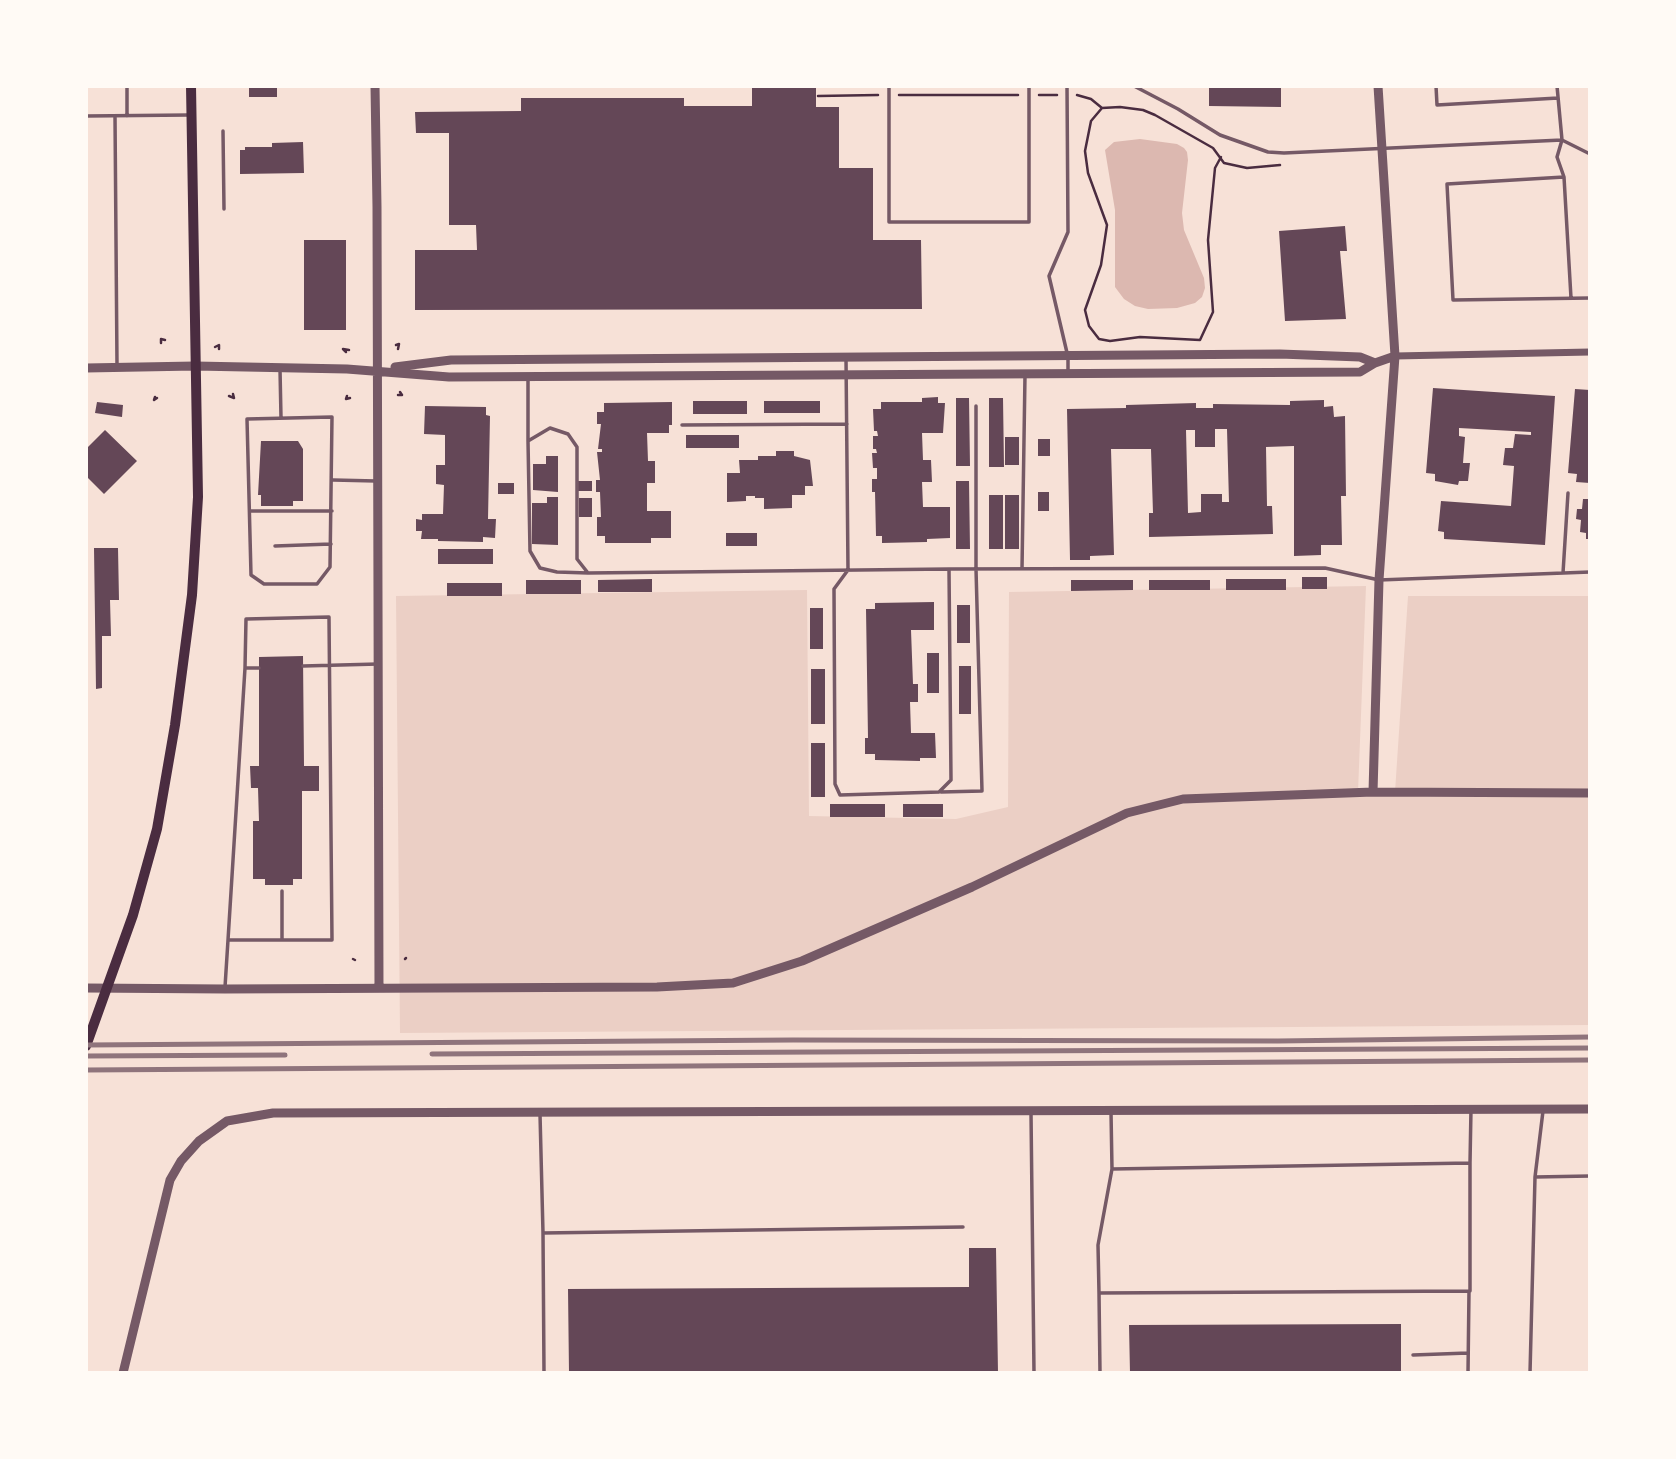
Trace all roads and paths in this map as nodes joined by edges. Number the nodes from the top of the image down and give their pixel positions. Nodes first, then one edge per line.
1 (127, 86) edge
2 (191, 86) edge
3 (375, 86) edge
4 (889, 86) edge
5 (1030, 86) edge
6 (1067, 86) edge
7 (1134, 86) edge
8 (1378, 86) edge
9 (1436, 86) edge
10 (1558, 86) edge
11 (889, 95) junction
12 (1030, 95) junction
13 (1067, 95) junction
14 (818, 96) dead end
15 (1559, 99) junction
16 (1102, 108) junction
17 (86, 116) edge
18 (116, 116) junction
19 (127, 116) junction
20 (192, 116) junction
21 (223, 131) dead end
22 (1562, 140) junction
23 (1382, 149) junction
24 (1590, 154) edge
25 (1221, 157) junction
26 (1280, 165) dead end
27 (1564, 177) junction
28 (224, 209) dead end
29 (1590, 298) edge
30 (1571, 299) junction
31 (1590, 352) edge
32 (1395, 356) junction
33 (1068, 357) junction
34 (846, 358) junction
35 (1375, 363) junction
36 (195, 366) junction
37 (117, 367) junction
38 (280, 367) junction
39 (86, 368) edge
40 (376, 370) junction
41 (1068, 373) junction
42 (1025, 374) junction
43 (846, 375) junction
44 (528, 376) junction
45 (233, 394) dead end
46 (229, 396) dead end
47 (976, 405) dead end
48 (281, 418) junction
49 (847, 424) junction
50 (682, 425) dead end
51 (528, 442) junction
52 (333, 480) junction
53 (377, 481) junction
54 (1567, 493) dead end
55 (250, 510) junction
56 (332, 510) junction
57 (331, 544) junction
58 (275, 546) dead end
59 (949, 569) junction
60 (976, 569) junction
61 (1022, 569) junction
62 (848, 570) junction
63 (1590, 572) edge
64 (588, 573) junction
65 (1563, 573) junction
66 (1379, 580) junction
67 (379, 664) junction
68 (303, 666) dead end
69 (330, 666) junction
70 (259, 667) dead end
71 (245, 668) junction
72 (939, 792) junction
73 (1373, 792) junction
74 (1590, 793) edge
75 (282, 891) dead end
76 (228, 940) junction
77 (282, 940) junction
78 (86, 988) edge
79 (379, 988) junction
80 (225, 989) junction
81 (86, 1046) edge
82 (1471, 1109) junction
83 (1544, 1109) junction
84 (1590, 1109) edge
85 (1111, 1110) junction
86 (1031, 1111) junction
87 (540, 1112) junction
88 (1470, 1163) junction
89 (1112, 1169) junction
90 (1590, 1176) edge
91 (1535, 1177) junction
92 (963, 1227) dead end
93 (543, 1233) junction
94 (1469, 1291) junction
95 (1099, 1293) junction
96 (1468, 1353) junction
97 (1413, 1355) dead end
98 (123, 1373) edge
99 (544, 1373) edge
100 (1034, 1373) edge
101 (1100, 1373) edge
102 (1468, 1373) edge
103 (1530, 1373) edge

1 - 19 lane
2 - 20 main road
3 - 40 street
4 - 11 lane
5 - 12 lane
6 - 13 lane
7 - 23 lane
8 - 23 street
9 - 15 lane
10 - 15 lane
11 - 12 path
11 - 12 lane
11 - 14 path
12 - 13 path
13 - 16 path
13 - 33 lane
15 - 22 lane
16 - 25 path
16 - 25 path
17 - 18 lane
18 - 19 lane
18 - 37 lane
19 - 20 lane
20 - 36 main road
21 - 28 lane
22 - 23 lane
22 - 24 lane
22 - 27 lane
23 - 32 street
25 - 26 path
27 - 30 lane
27 - 30 lane
29 - 30 lane
31 - 32 street
32 - 35 street
32 - 66 street
33 - 34 street
33 - 35 street
33 - 41 lane
34 - 40 street
34 - 43 lane
35 - 41 street
36 - 37 street
36 - 38 street
36 - 81 main road
37 - 39 street
38 - 40 street
38 - 48 lane
40 - 44 street
40 - 53 street
41 - 42 street
42 - 43 street
42 - 61 lane
43 - 44 street
43 - 49 lane
44 - 51 lane
45 - 46 path
47 - 60 lane
48 - 52 lane
48 - 55 lane
49 - 50 lane
49 - 62 lane
51 - 64 lane
51 - 64 lane
52 - 53 lane
52 - 56 lane
53 - 67 street
54 - 65 lane
55 - 56 lane
55 - 57 lane
56 - 57 lane
57 - 58 lane
59 - 60 lane
59 - 62 lane
59 - 72 lane
60 - 61 lane
60 - 72 lane
61 - 66 lane
62 - 64 lane
62 - 72 lane
63 - 65 lane
65 - 66 lane
66 - 73 street
67 - 69 lane
67 - 79 street
68 - 69 lane
69 - 71 lane
69 - 77 lane
70 - 71 lane
71 - 76 lane
73 - 74 street
73 - 79 street
75 - 77 lane
76 - 77 lane
76 - 80 lane
78 - 80 street
79 - 80 street
82 - 83 street
82 - 85 street
82 - 88 lane
83 - 84 street
83 - 91 lane
85 - 86 street
85 - 89 lane
86 - 87 street
86 - 100 lane
87 - 93 lane
87 - 98 street
88 - 89 lane
88 - 94 lane
89 - 95 lane
90 - 91 lane
91 - 103 lane
92 - 93 lane
93 - 99 lane
94 - 95 lane
94 - 96 lane
95 - 101 lane
96 - 97 lane
96 - 102 lane

